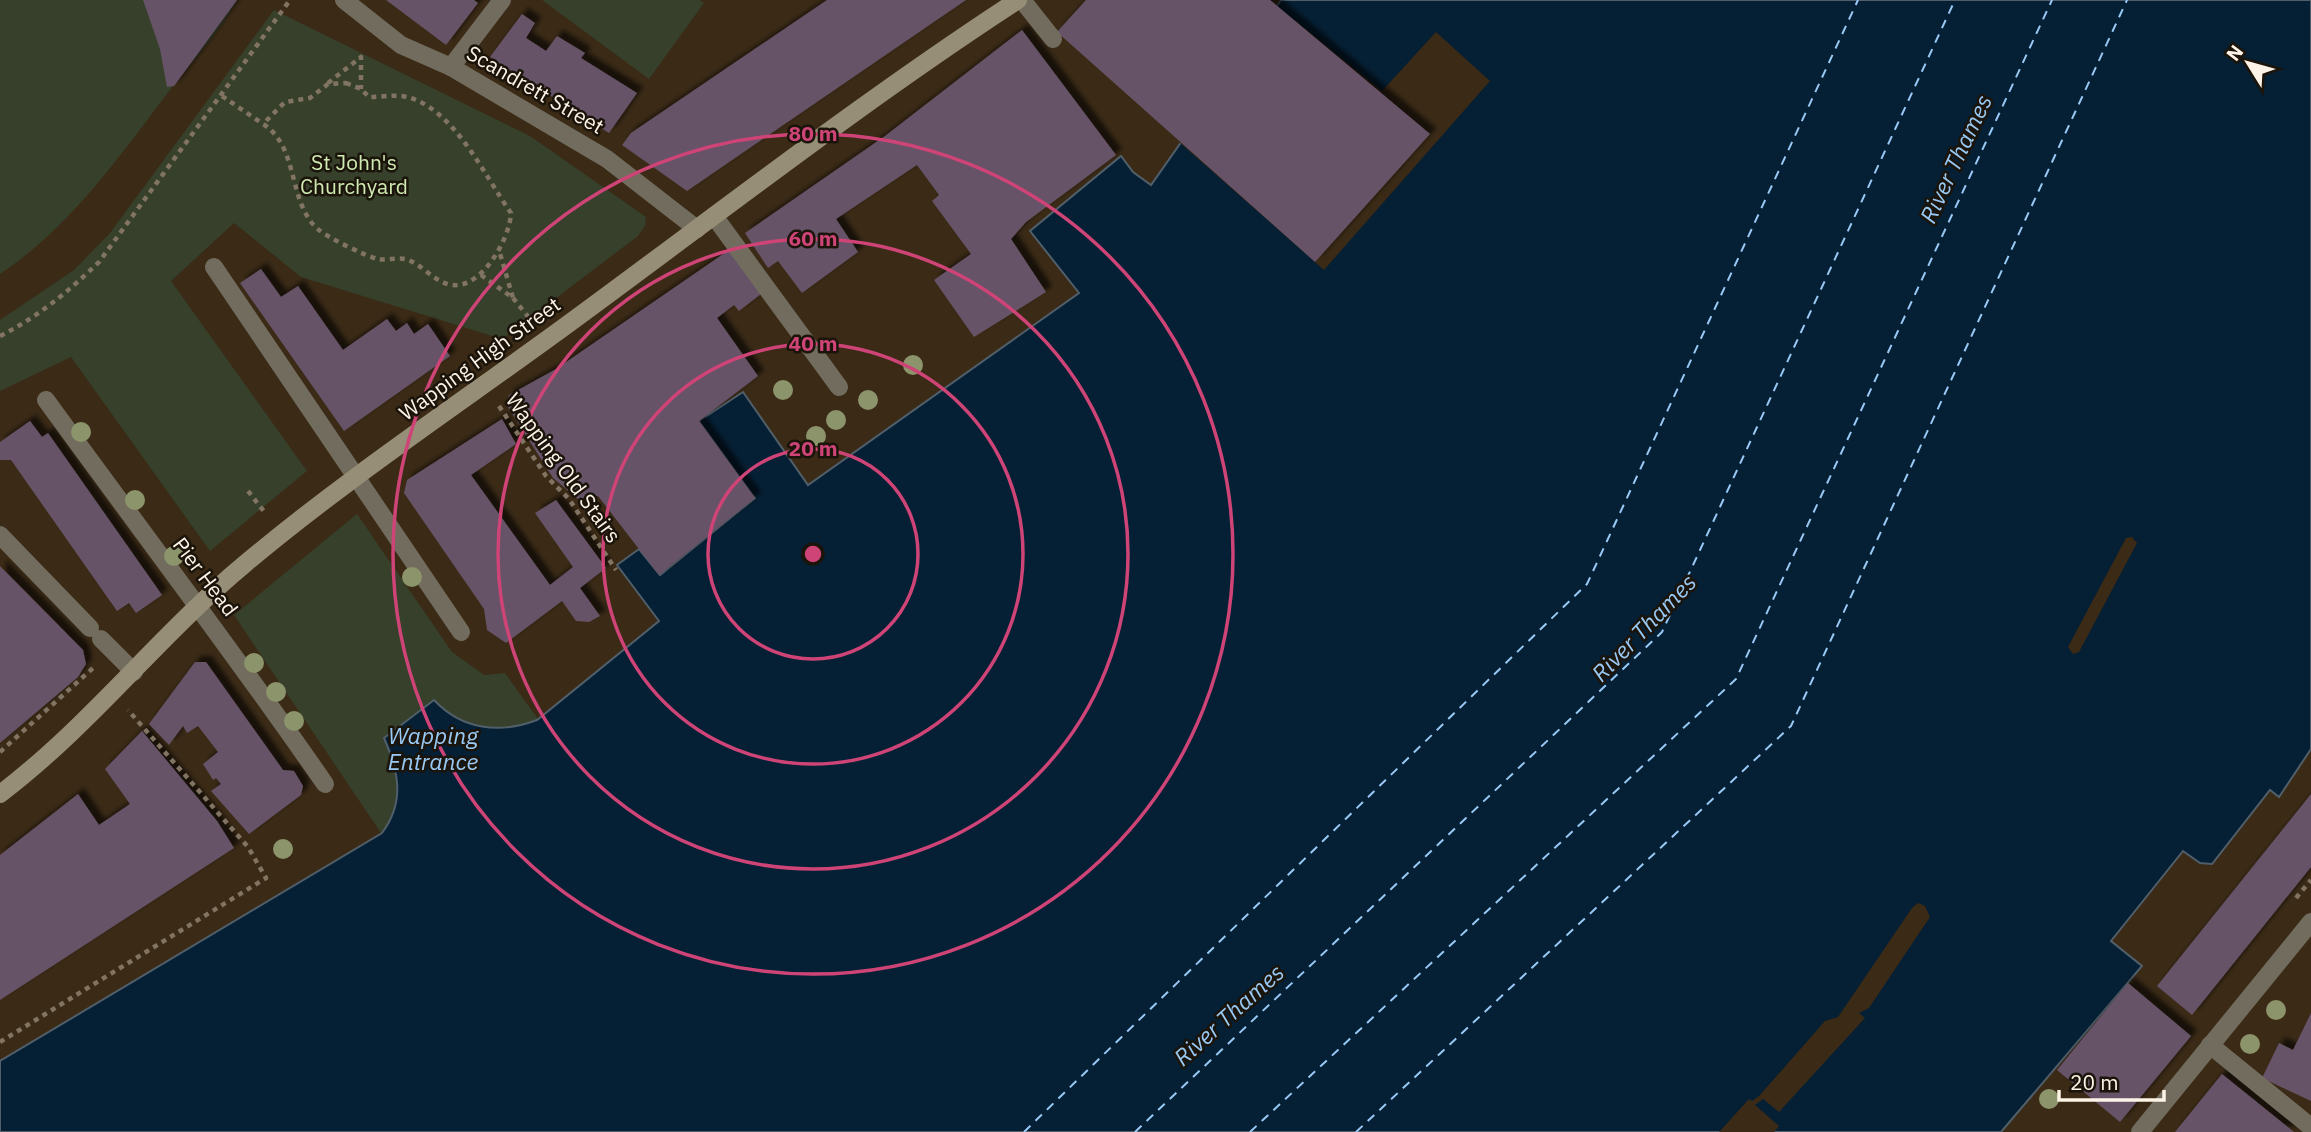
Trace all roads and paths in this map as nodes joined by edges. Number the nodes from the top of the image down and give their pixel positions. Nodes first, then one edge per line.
1 (290, 0) edge
2 (344, 0) edge
3 (502, 0) edge
4 (1020, 0) edge
5 (1054, 39) dead end
6 (451, 67) junction
7 (328, 83) junction
8 (361, 89) junction
9 (222, 96) junction
10 (263, 124) junction
11 (715, 216) junction
12 (697, 229) junction
13 (499, 249) junction
14 (214, 267) dead end
15 (481, 275) junction
16 (0, 335) edge
17 (485, 385) junction
18 (839, 387) dead end
19 (46, 400) dead end
20 (357, 475) junction
21 (248, 491) dead end
22 (254, 499) dead end
23 (0, 535) edge
24 (616, 570) dead end
25 (196, 606) junction
26 (461, 632) dead end
27 (100, 662) dead end
28 (134, 672) junction
29 (126, 708) dead end
30 (0, 752) edge
31 (325, 784) dead end
32 (0, 794) edge
33 (2311, 922) edge
34 (0, 1042) edge
35 (2210, 1045) junction
36 (2311, 1127) edge
37 (2140, 1132) edge

1 - 9 path
2 - 6 street, Scandrett Street
3 - 6 street
4 - 5 street
4 - 11 street, Wapping High Street
6 - 12 street, Scandrett Street
7 - 8 path
7 - 8 path
7 - 10 path
8 - 13 path
9 - 10 path
9 - 16 path
10 - 15 path
11 - 12 street, Wapping High Street
11 - 18 street
12 - 17 street, Wapping High Street
13 - 15 path
13 - 15 path
14 - 20 street
17 - 20 street, Wapping High Street
17 - 24 path, Wapping Old Stairs
19 - 25 street, Pier Head
20 - 25 street, Wapping High Street
20 - 26 street
21 - 22 path
23 - 28 street
25 - 28 street, Wapping High Street
25 - 31 street, Pier Head
27 - 30 path
28 - 32 street, Wapping High Street
29 - 34 path
33 - 35 street
35 - 36 street
35 - 37 street

